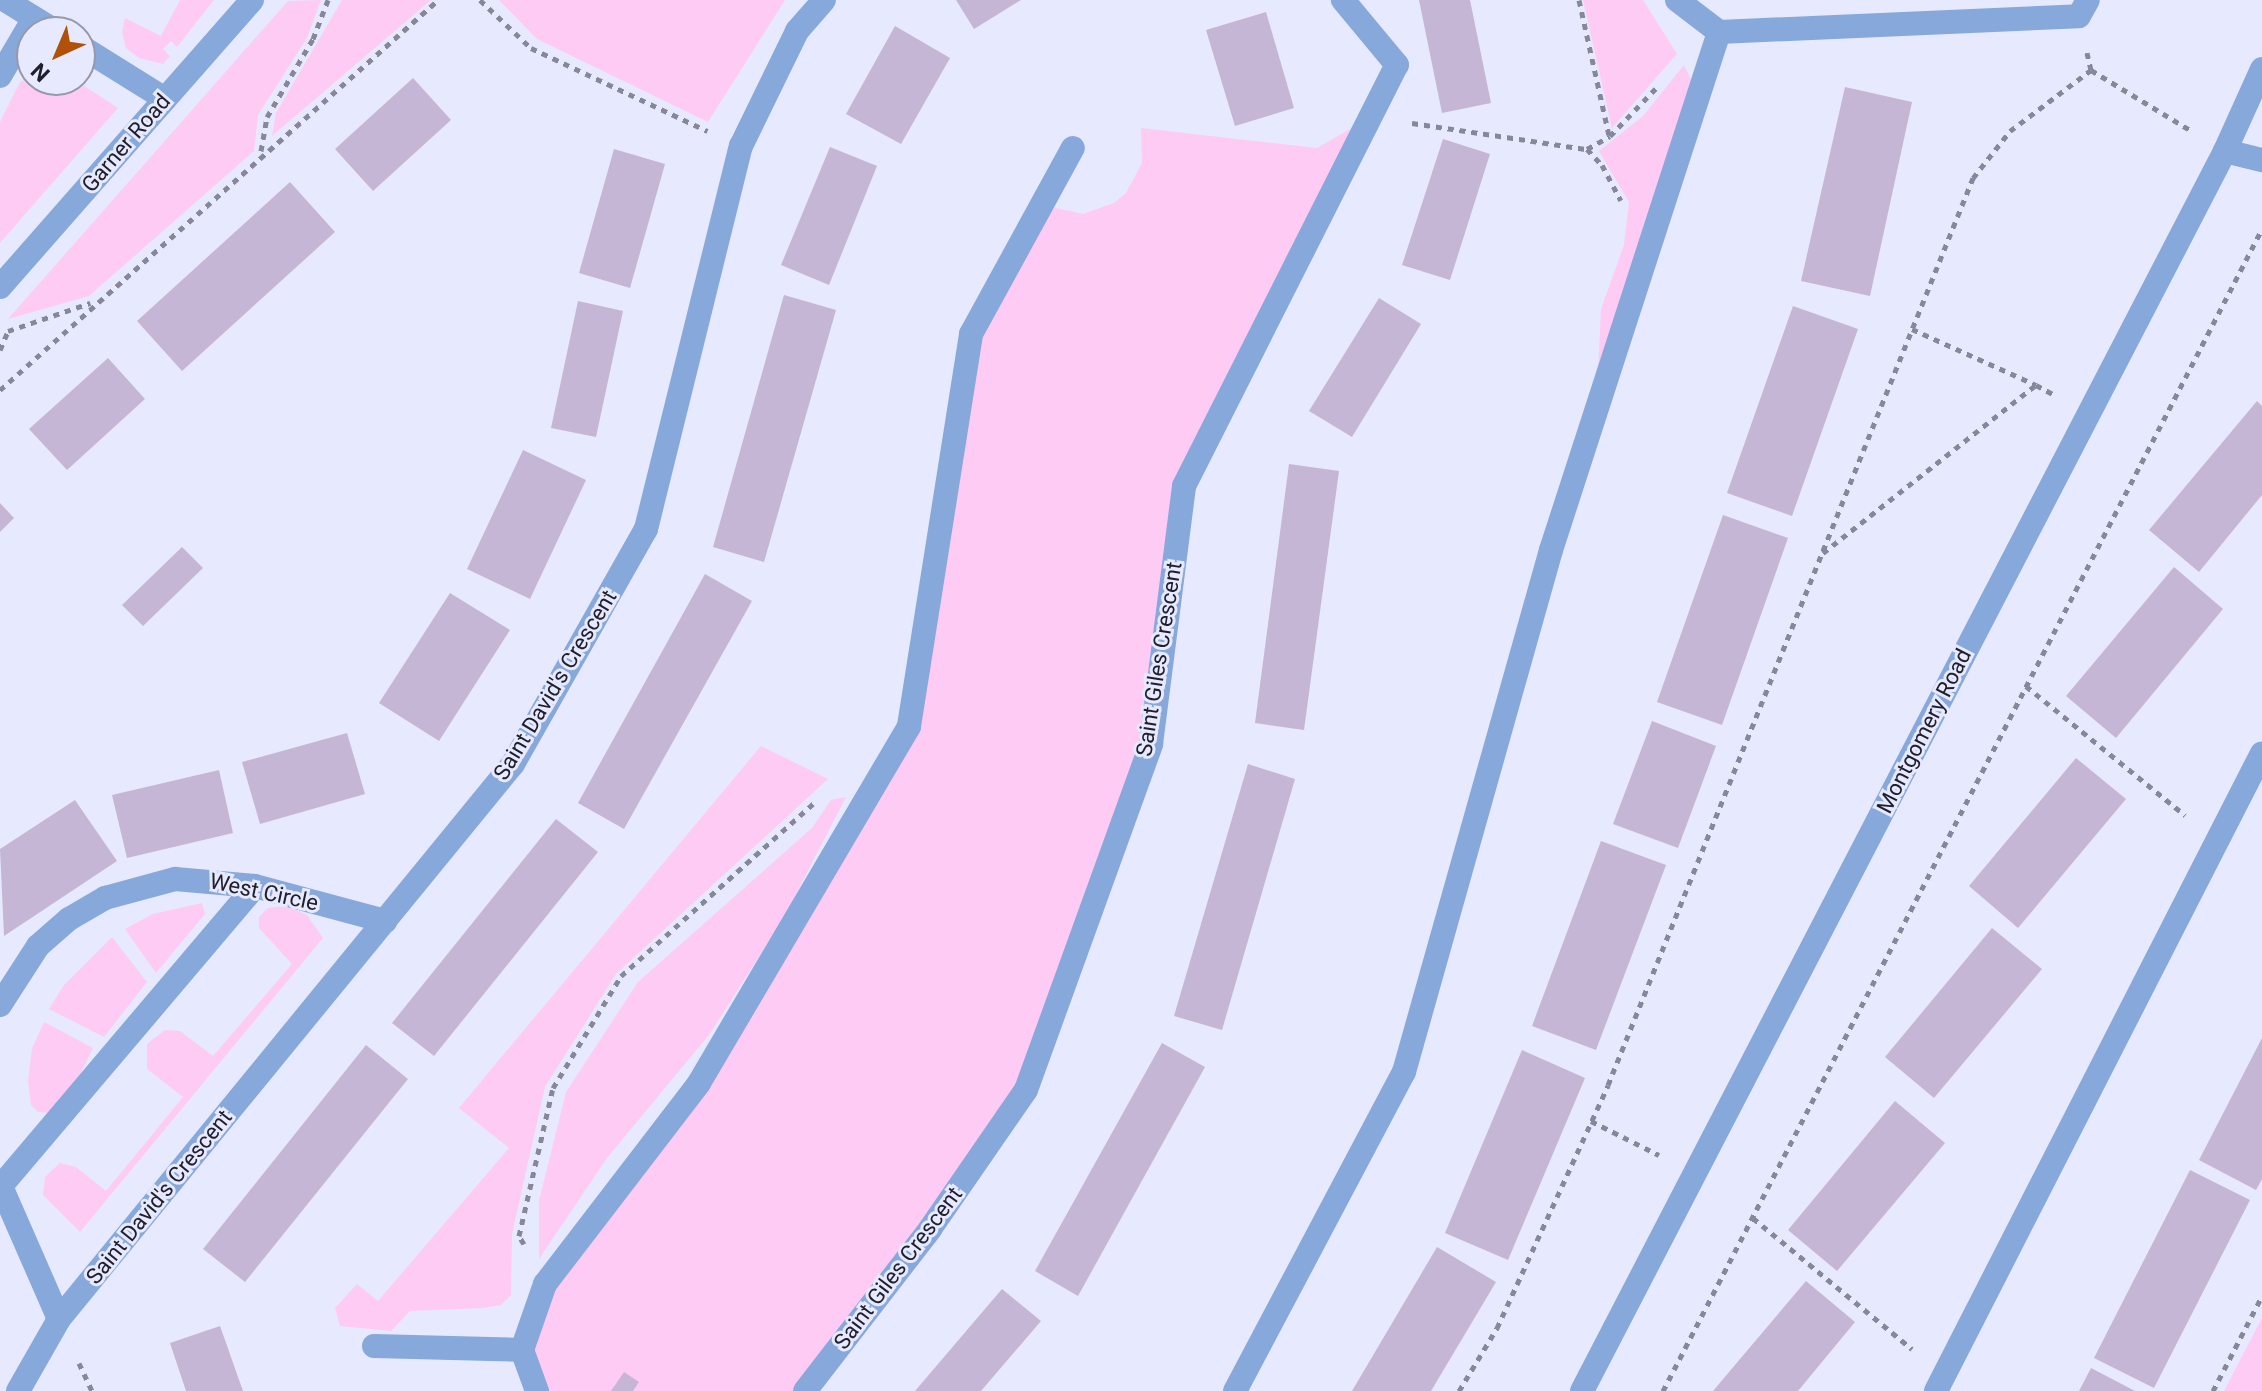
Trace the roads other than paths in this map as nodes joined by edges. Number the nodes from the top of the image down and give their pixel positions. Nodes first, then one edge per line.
1 (5, 0) edge
2 (252, 0) edge
3 (824, 0) edge
4 (1343, 0) edge
5 (1677, 0) edge
6 (2083, 8) edge
7 (31, 16) edge
8 (1719, 32) junction
9 (16, 49) edge
10 (96, 56) edge
11 (2262, 69) edge
12 (0, 76) edge
13 (165, 99) junction
14 (1073, 148) dead end
15 (2225, 151) junction
16 (2262, 160) edge
17 (0, 287) edge
18 (2262, 753) edge
19 (255, 886) junction
20 (385, 921) junction
21 (0, 1005) edge
22 (0, 1185) edge
23 (59, 1319) junction
24 (374, 1346) dead end
25 (522, 1350) junction
26 (1940, 1383) edge
27 (18, 1391) edge
28 (537, 1391) edge
29 (805, 1391) edge
30 (1235, 1391) edge
31 (1582, 1391) edge

1 - 7 street
2 - 13 street, Garner Road
3 - 20 street, Saint David's Crescent
4 - 29 street, Saint Giles Crescent
5 - 8 street
6 - 8 street
8 - 30 street
9 - 12 street
10 - 13 street
11 - 15 street, Montgomery Road
13 - 17 street, Garner Road
14 - 25 street
15 - 16 street
15 - 31 street, Montgomery Road
18 - 26 street
19 - 20 street, West Circle
19 - 21 street, West Circle
19 - 22 street
20 - 23 street, Saint David's Crescent
22 - 23 street
23 - 27 street, Saint David's Crescent
24 - 25 street
25 - 28 street

